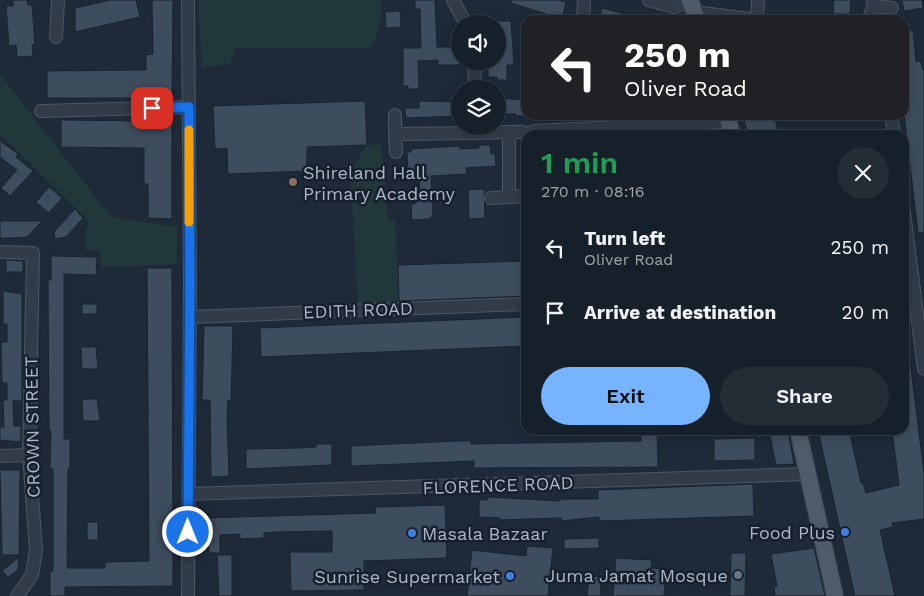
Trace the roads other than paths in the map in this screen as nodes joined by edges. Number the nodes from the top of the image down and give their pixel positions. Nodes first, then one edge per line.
1 (58, 0) edge
2 (188, 0) edge
3 (453, 0) edge
4 (584, 0) edge
5 (649, 0) edge
6 (758, 0) edge
7 (873, 3) edge
8 (693, 8) edge
9 (892, 8) dead end
10 (461, 15) edge
11 (583, 15) edge
12 (730, 15) edge
13 (757, 15) edge
14 (869, 15) edge
15 (56, 37) dead end
16 (189, 107) junction
17 (41, 111) dead end
18 (395, 115) dead end
19 (730, 124) edge
20 (639, 130) edge
21 (451, 131) edge
22 (521, 131) edge
23 (506, 132) edge
24 (509, 132) junction
25 (396, 134) junction
26 (396, 152) dead end
27 (521, 196) edge
28 (509, 197) junction
29 (491, 198) dead end
30 (909, 251) edge
31 (0, 252) edge
32 (521, 304) edge
33 (190, 317) junction
34 (924, 369) edge
35 (799, 435) edge
36 (29, 455) junction
37 (0, 456) edge
38 (808, 474) junction
39 (188, 494) junction
40 (17, 596) edge
41 (188, 596) edge
42 (835, 596) edge

1 - 15 street
2 - 16 street
3 - 10 street
4 - 11 street
5 - 8 street
6 - 13 street
7 - 9 street
7 - 14 street
8 - 12 street
16 - 17 street
16 - 33 street
18 - 25 street
19 - 20 street
21 - 25 street
22 - 24 street
23 - 24 street
24 - 28 street
25 - 26 street
27 - 28 street
28 - 29 street
30 - 34 street
31 - 36 street, CROWN STREET
32 - 33 street, EDITH ROAD
33 - 39 street
35 - 38 main road
36 - 37 street
36 - 40 street, CROWN STREET
38 - 39 street, FLORENCE ROAD
38 - 42 main road
39 - 41 street

